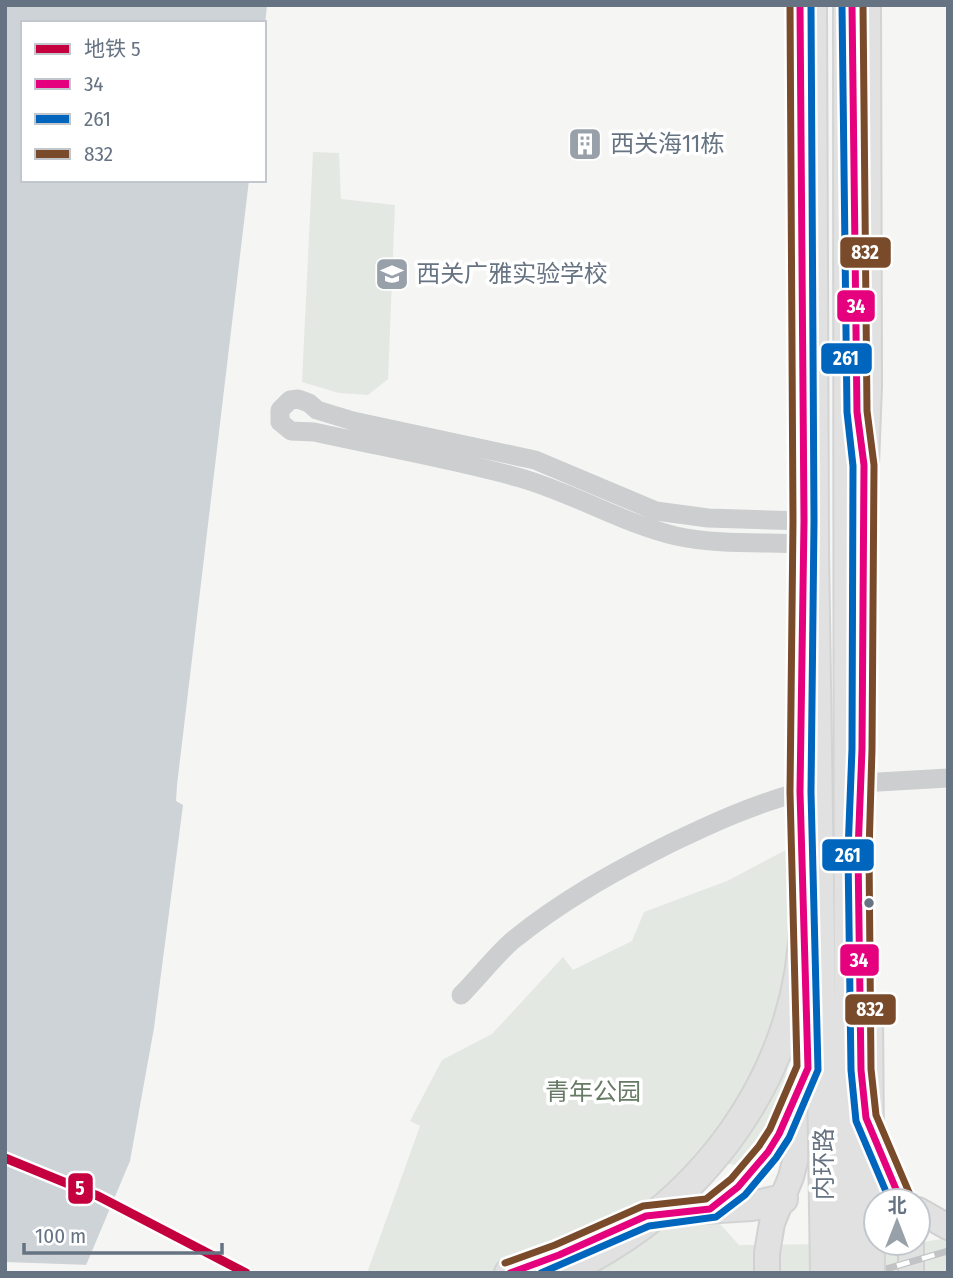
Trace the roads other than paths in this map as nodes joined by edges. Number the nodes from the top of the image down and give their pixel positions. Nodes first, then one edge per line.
1 (800, 5) edge
2 (813, 5) edge
3 (822, 5) edge
4 (837, 5) edge
5 (850, 5) edge
6 (866, 5) edge
7 (854, 137) junction
8 (838, 175) junction
9 (838, 426) junction
10 (864, 465) junction
11 (807, 538) junction
12 (948, 778) edge
13 (860, 783) junction
14 (800, 792) junction
15 (842, 817) junction
16 (858, 852) junction
17 (836, 891) junction
18 (461, 995) dead end
19 (808, 1068) junction
20 (803, 1127) junction
21 (841, 1135) junction
22 (880, 1187) edge
23 (888, 1187) edge
24 (862, 1193) edge
25 (783, 1199) junction
26 (710, 1209) junction
27 (932, 1218) edge
28 (948, 1227) edge
29 (509, 1273) edge
30 (560, 1273) edge
31 (766, 1273) edge
32 (825, 1273) edge
33 (849, 1273) edge
34 (870, 1273) edge

1 - 11 main road
2 - 11 highway, 内环路, bridge
3 - 19 main road
4 - 8 main road
5 - 7 main road
5 - 15 highway, 内环路, bridge
6 - 10 highway
7 - 8 main road
7 - 10 main road
8 - 9 main road
9 - 10 main road
9 - 15 main road
10 - 13 main road
11 - 11 street
11 - 14 main road
11 - 30 highway, bridge
11 - 32 highway, 内环路, bridge
12 - 13 street
13 - 15 main road
13 - 16 main road
14 - 18 street
14 - 19 main road
15 - 17 main road
15 - 33 highway, 内环路, bridge
15 - 34 highway, bridge
16 - 17 main road
16 - 23 main road
17 - 21 main road
19 - 20 main road
19 - 26 main road
20 - 21 street
20 - 25 main road
21 - 22 main road
24 - 25 main road
25 - 26 highway
25 - 31 main road
26 - 29 highway
27 - 28 main road

